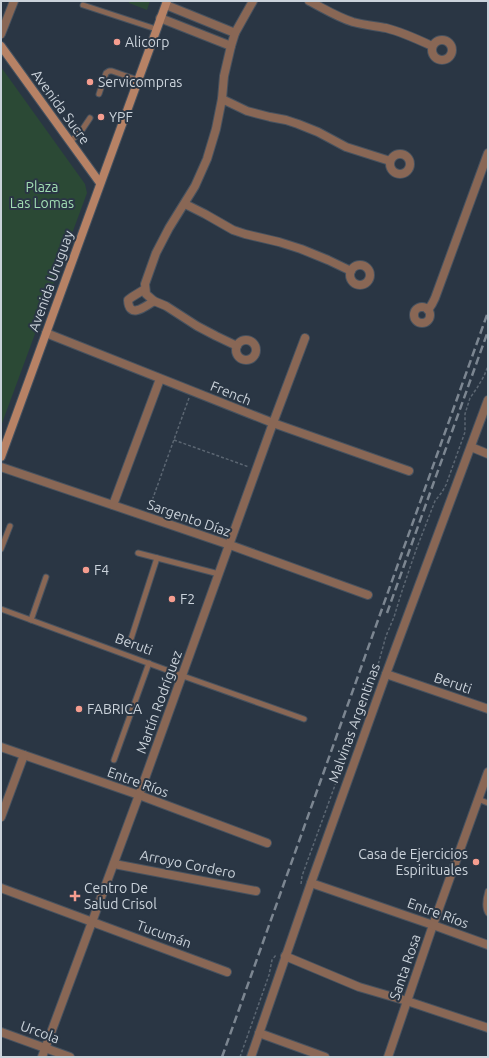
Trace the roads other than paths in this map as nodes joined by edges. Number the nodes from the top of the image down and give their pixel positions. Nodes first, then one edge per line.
1 (14, 1) edge
2 (253, 1) edge
3 (309, 1) edge
4 (166, 3) edge
5 (83, 5) dead end
6 (160, 18) junction
7 (156, 29) junction
8 (235, 33) junction
9 (1, 34) edge
10 (1, 46) edge
11 (231, 46) junction
12 (432, 46) dead end
13 (138, 80) junction
14 (99, 94) dead end
15 (222, 99) junction
16 (90, 118) dead end
17 (70, 142) junction
18 (488, 153) edge
19 (390, 161) dead end
20 (100, 183) junction
21 (185, 204) junction
22 (351, 271) dead end
23 (145, 289) junction
24 (154, 301) junction
25 (428, 310) dead end
26 (46, 334) junction
27 (305, 338) dead end
28 (237, 346) dead end
29 (160, 379) junction
30 (488, 400) edge
31 (273, 423) junction
32 (471, 447) junction
33 (488, 454) edge
34 (1, 457) edge
35 (1, 467) edge
36 (409, 471) dead end
37 (113, 505) junction
38 (10, 526) dead end
39 (230, 545) junction
40 (1, 549) edge
41 (138, 552) dead end
42 (157, 558) junction
43 (219, 574) junction
44 (46, 577) dead end
45 (368, 595) dead end
46 (1, 609) edge
47 (31, 620) junction
48 (130, 642) dead end
49 (148, 663) junction
50 (386, 674) junction
51 (183, 676) junction
52 (488, 709) edge
53 (304, 719) dead end
54 (1, 747) edge
55 (24, 755) junction
56 (114, 760) dead end
57 (488, 772) edge
58 (140, 796) junction
59 (478, 799) junction
60 (488, 803) edge
61 (1, 817) edge
62 (266, 843) dead end
63 (114, 864) junction
64 (311, 883) junction
65 (1, 888) edge
66 (256, 891) dead end
67 (488, 891) edge
68 (488, 913) edge
69 (92, 922) junction
70 (433, 925) junction
71 (488, 945) edge
72 (285, 956) junction
73 (227, 972) dead end
74 (407, 1001) junction
75 (488, 1028) edge
76 (1, 1032) edge
77 (259, 1033) junction
78 (45, 1048) junction
79 (42, 1057) edge
80 (70, 1057) edge
81 (251, 1057) edge
82 (325, 1057) edge
83 (388, 1057) edge

1 - 9 street
2 - 8 street
3 - 12 street
4 - 6 main road, Avenida Uruguay
4 - 8 street
5 - 7 lane
6 - 7 main road, Avenida Uruguay
6 - 11 street
7 - 13 main road, Avenida Uruguay
8 - 11 street
10 - 17 main road, Avenida Sucre
11 - 15 street
13 - 14 lane
13 - 20 main road, Avenida Uruguay
15 - 19 street
15 - 21 street
16 - 17 lane
17 - 20 main road, Avenida Sucre
18 - 25 street
20 - 26 main road, Avenida Uruguay
21 - 22 street
21 - 23 street
23 - 24 street
23 - 24 street
24 - 28 street
26 - 29 street, French
26 - 34 main road, Avenida Uruguay
27 - 31 street, Martín Rodríguez
29 - 31 street, French
29 - 37 street
30 - 32 street, Malvinas Argentinas
31 - 36 street, French
31 - 39 street, Martín Rodríguez
32 - 33 street
32 - 50 street, Malvinas Argentinas
35 - 37 street, Sargento Díaz
37 - 39 street, Sargento Díaz
38 - 40 lane
39 - 43 street, Martín Rodríguez
39 - 45 street, Sargento Díaz
41 - 42 lane
42 - 43 lane
42 - 48 lane
43 - 51 street, Martín Rodríguez
44 - 47 lane
46 - 47 lane, Beruti
47 - 49 lane, Beruti
49 - 51 lane, Beruti
49 - 56 lane
50 - 52 street, Beruti
50 - 64 street, Malvinas Argentinas
51 - 53 lane, Beruti
51 - 58 street, Martín Rodríguez
54 - 55 street, Entre Ríos
55 - 58 street, Entre Ríos
55 - 61 street
57 - 59 street, Santa Rosa
58 - 62 street, Entre Ríos
58 - 63 street, Martín Rodríguez
59 - 60 lane
59 - 70 street, Santa Rosa
63 - 66 street, Arroyo Cordero
63 - 69 street, Martín Rodríguez
64 - 70 street, Entre Ríos
64 - 72 street, Malvinas Argentinas
65 - 69 street, Tucumán
67 - 68 lane
69 - 73 street, Tucumán
69 - 78 street, Martín Rodríguez
70 - 71 street, Entre Ríos
70 - 74 street, Santa Rosa
72 - 74 street
72 - 77 street, Malvinas Argentinas
74 - 75 street
74 - 83 street, Santa Rosa
76 - 78 street, Urcola
77 - 81 street, Malvinas Argentinas
77 - 82 street
78 - 79 street, Martín Rodríguez
78 - 80 street, Urcola

